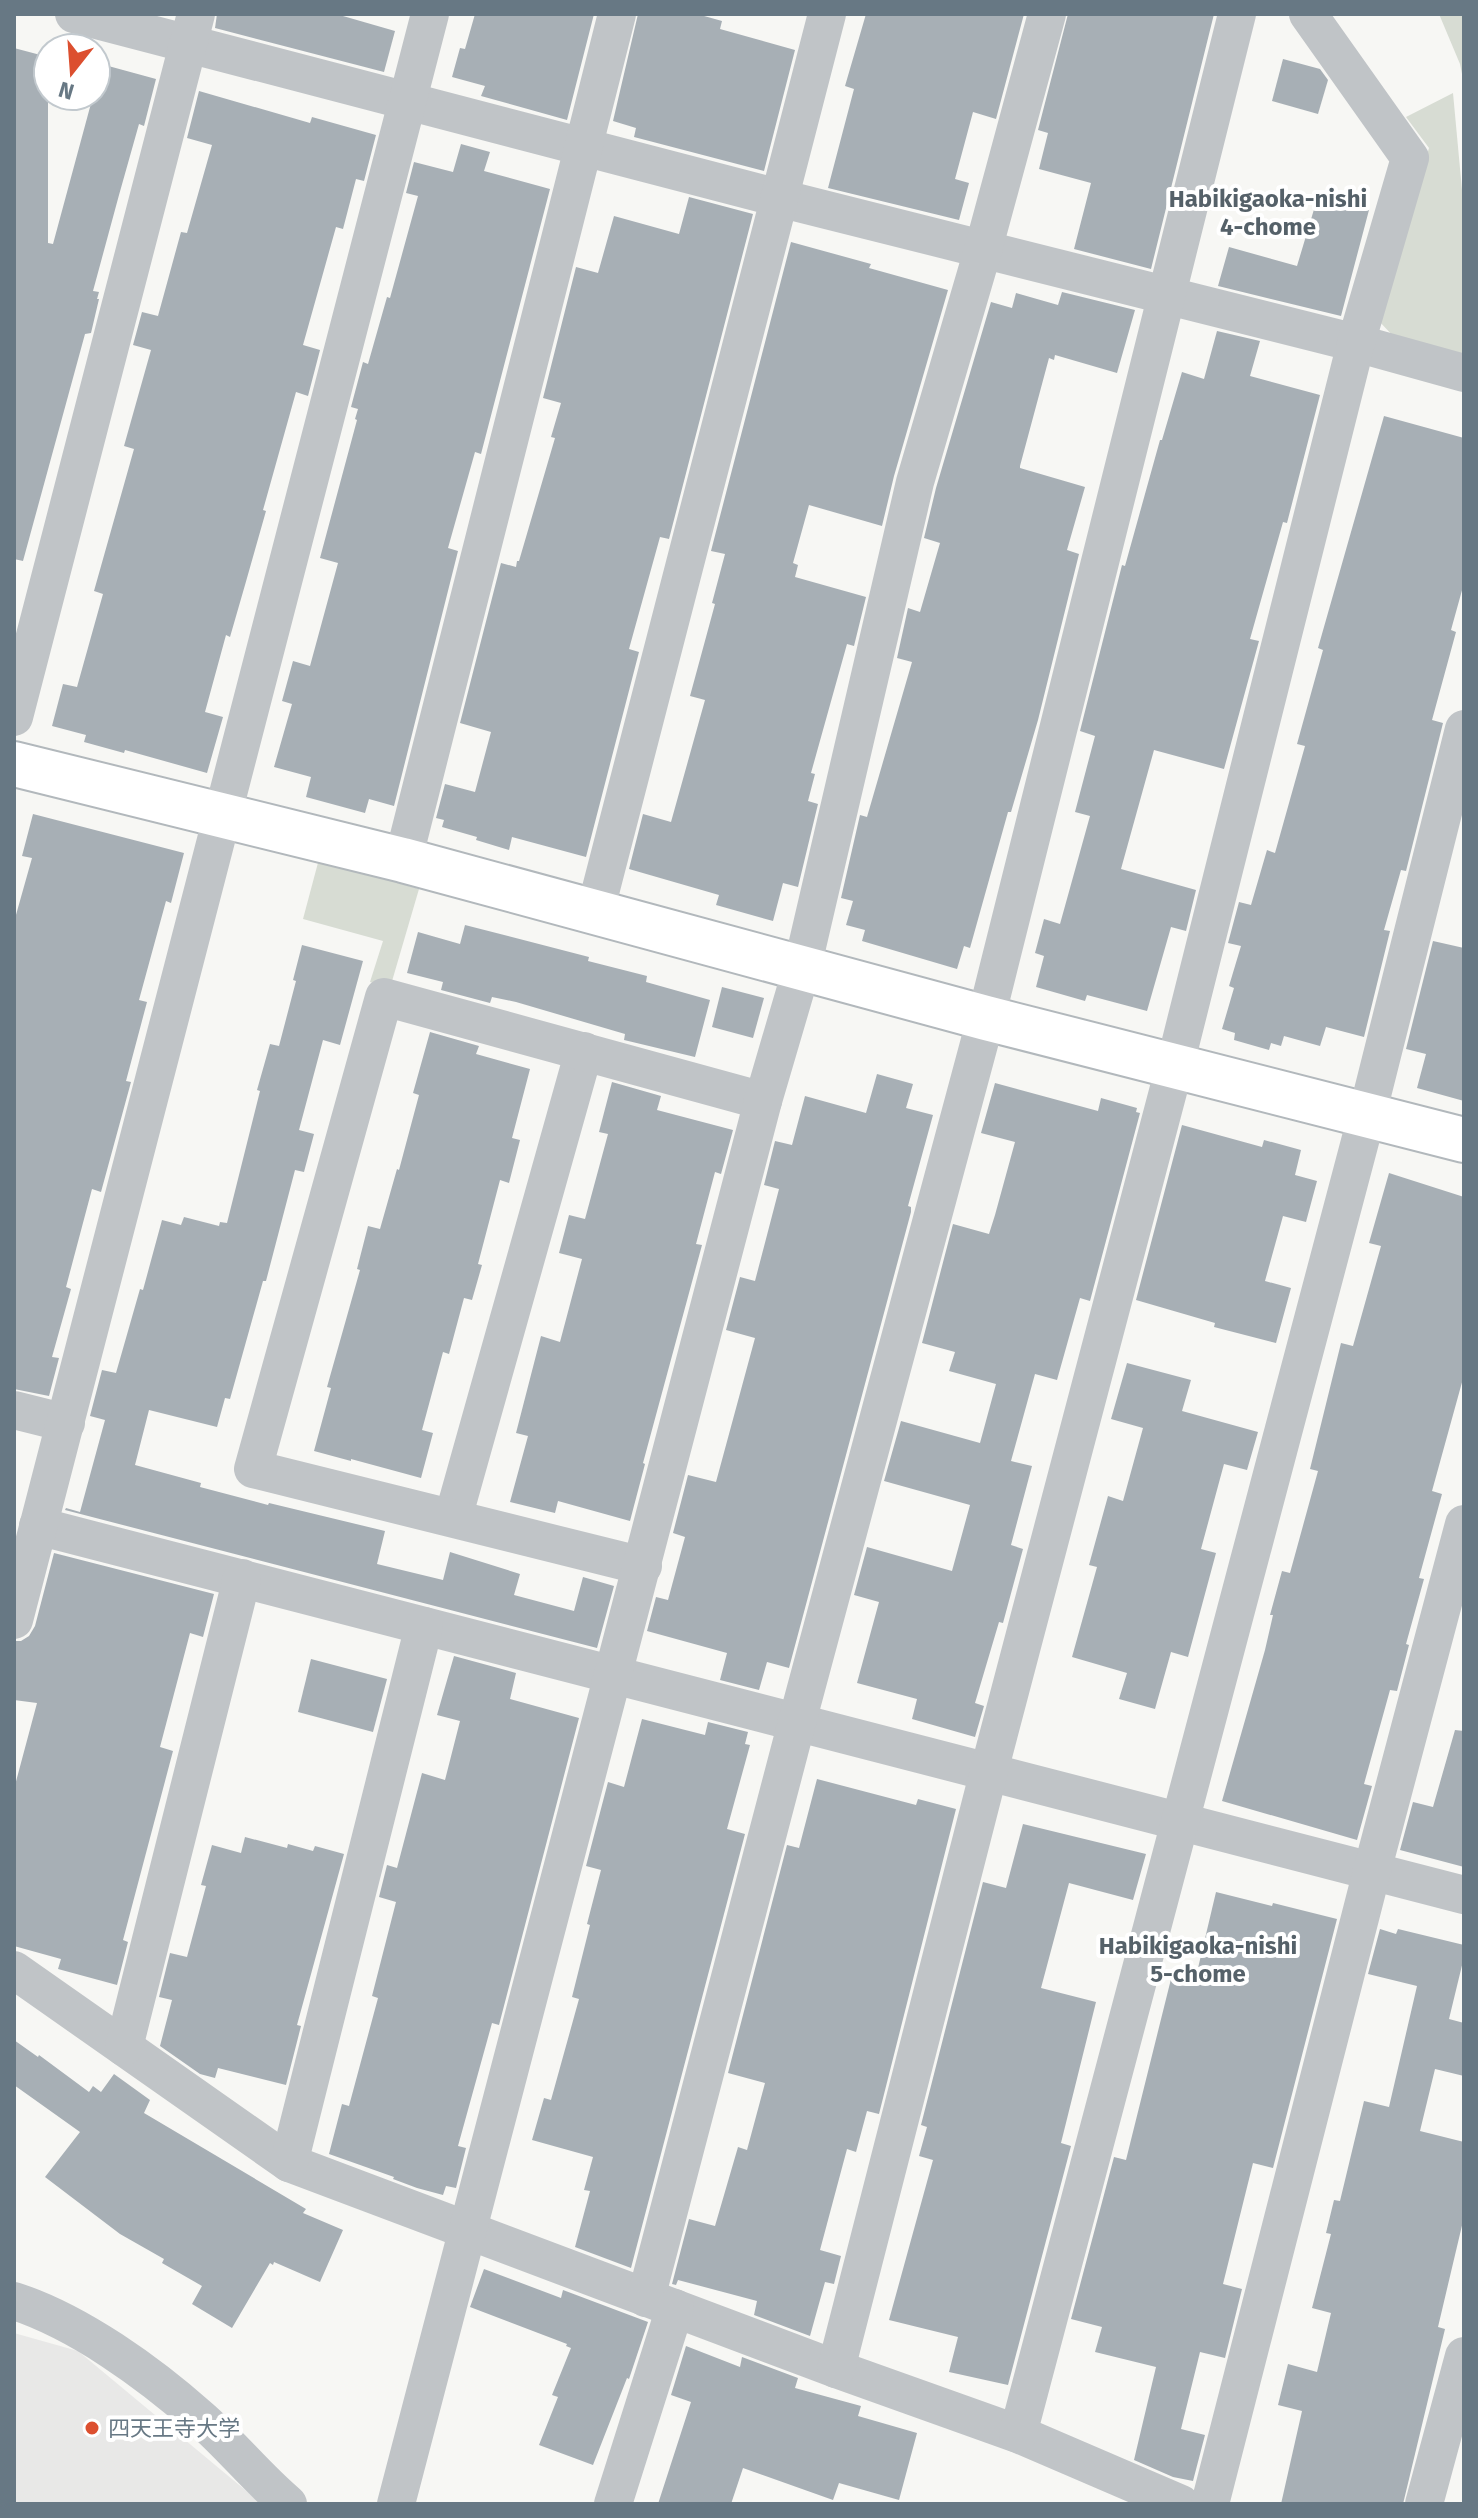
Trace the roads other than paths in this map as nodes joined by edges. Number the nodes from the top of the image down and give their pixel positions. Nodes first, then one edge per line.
1 (74, 14) edge
2 (430, 14) edge
3 (617, 14) edge
4 (827, 14) edge
5 (1047, 14) edge
6 (1237, 14) edge
7 (1308, 14) edge
8 (192, 29) edge
9 (408, 102) junction
10 (583, 146) junction
11 (779, 198) junction
12 (983, 250) junction
13 (1165, 296) junction
14 (1356, 343) junction
15 (1464, 373) edge
16 (14, 717) edge
17 (1464, 729) edge
18 (14, 764) edge
19 (223, 817) junction
20 (403, 860) junction
21 (595, 912) junction
22 (802, 968) junction
23 (986, 1018) junction
24 (584, 1051) junction
25 (1175, 1065) junction
26 (763, 1101) junction
27 (1367, 1115) junction
28 (1464, 1140) edge
29 (14, 1410) edge
30 (66, 1423) junction
31 (453, 1518) junction
32 (1464, 1524) edge
33 (38, 1526) junction
34 (643, 1566) junction
35 (242, 1578) junction
36 (14, 1620) edge
37 (424, 1626) junction
38 (615, 1675) junction
39 (797, 1722) junction
40 (989, 1771) junction
41 (1179, 1821) junction
42 (1372, 1871) junction
43 (1464, 1895) edge
44 (14, 1970) edge
45 (124, 2047) junction
46 (289, 2163) junction
47 (469, 2232) junction
48 (14, 2301) edge
49 (660, 2303) junction
50 (1464, 2356) edge
51 (836, 2369) junction
52 (1018, 2434) junction
53 (288, 2504) edge
54 (396, 2504) edge
55 (613, 2504) edge
56 (1181, 2504) edge
57 (1210, 2504) edge
58 (1424, 2504) edge

1 - 8 street
2 - 9 street
3 - 10 street
4 - 11 street
5 - 12 street
6 - 13 street
7 - 14 street
8 - 9 street
8 - 16 street
9 - 10 street
9 - 19 street
10 - 11 street
10 - 20 street
11 - 12 street
11 - 21 street
12 - 13 street
12 - 22 street
13 - 14 street
13 - 23 street
14 - 15 street
14 - 25 street
17 - 27 street
18 - 19 street
19 - 20 street
19 - 30 street
20 - 21 street
21 - 22 street
22 - 23 street
22 - 26 street
23 - 25 street
23 - 39 street
24 - 26 street
24 - 31 street
24 - 31 street
25 - 27 street
25 - 40 street
26 - 34 street
27 - 28 street
27 - 41 street
29 - 30 street
30 - 33 street
31 - 34 street
32 - 42 street
33 - 35 street
33 - 36 street
34 - 38 street
35 - 37 street
35 - 45 street
37 - 38 street
37 - 46 street
38 - 39 street
38 - 47 street
39 - 40 street
39 - 49 street
40 - 41 street
40 - 51 street
41 - 42 street
41 - 52 street
42 - 43 street
42 - 57 street
44 - 45 street
45 - 46 street
46 - 47 street
47 - 49 street
47 - 54 street
48 - 53 street
49 - 51 street
49 - 55 street
50 - 58 street
51 - 52 street
52 - 56 street

